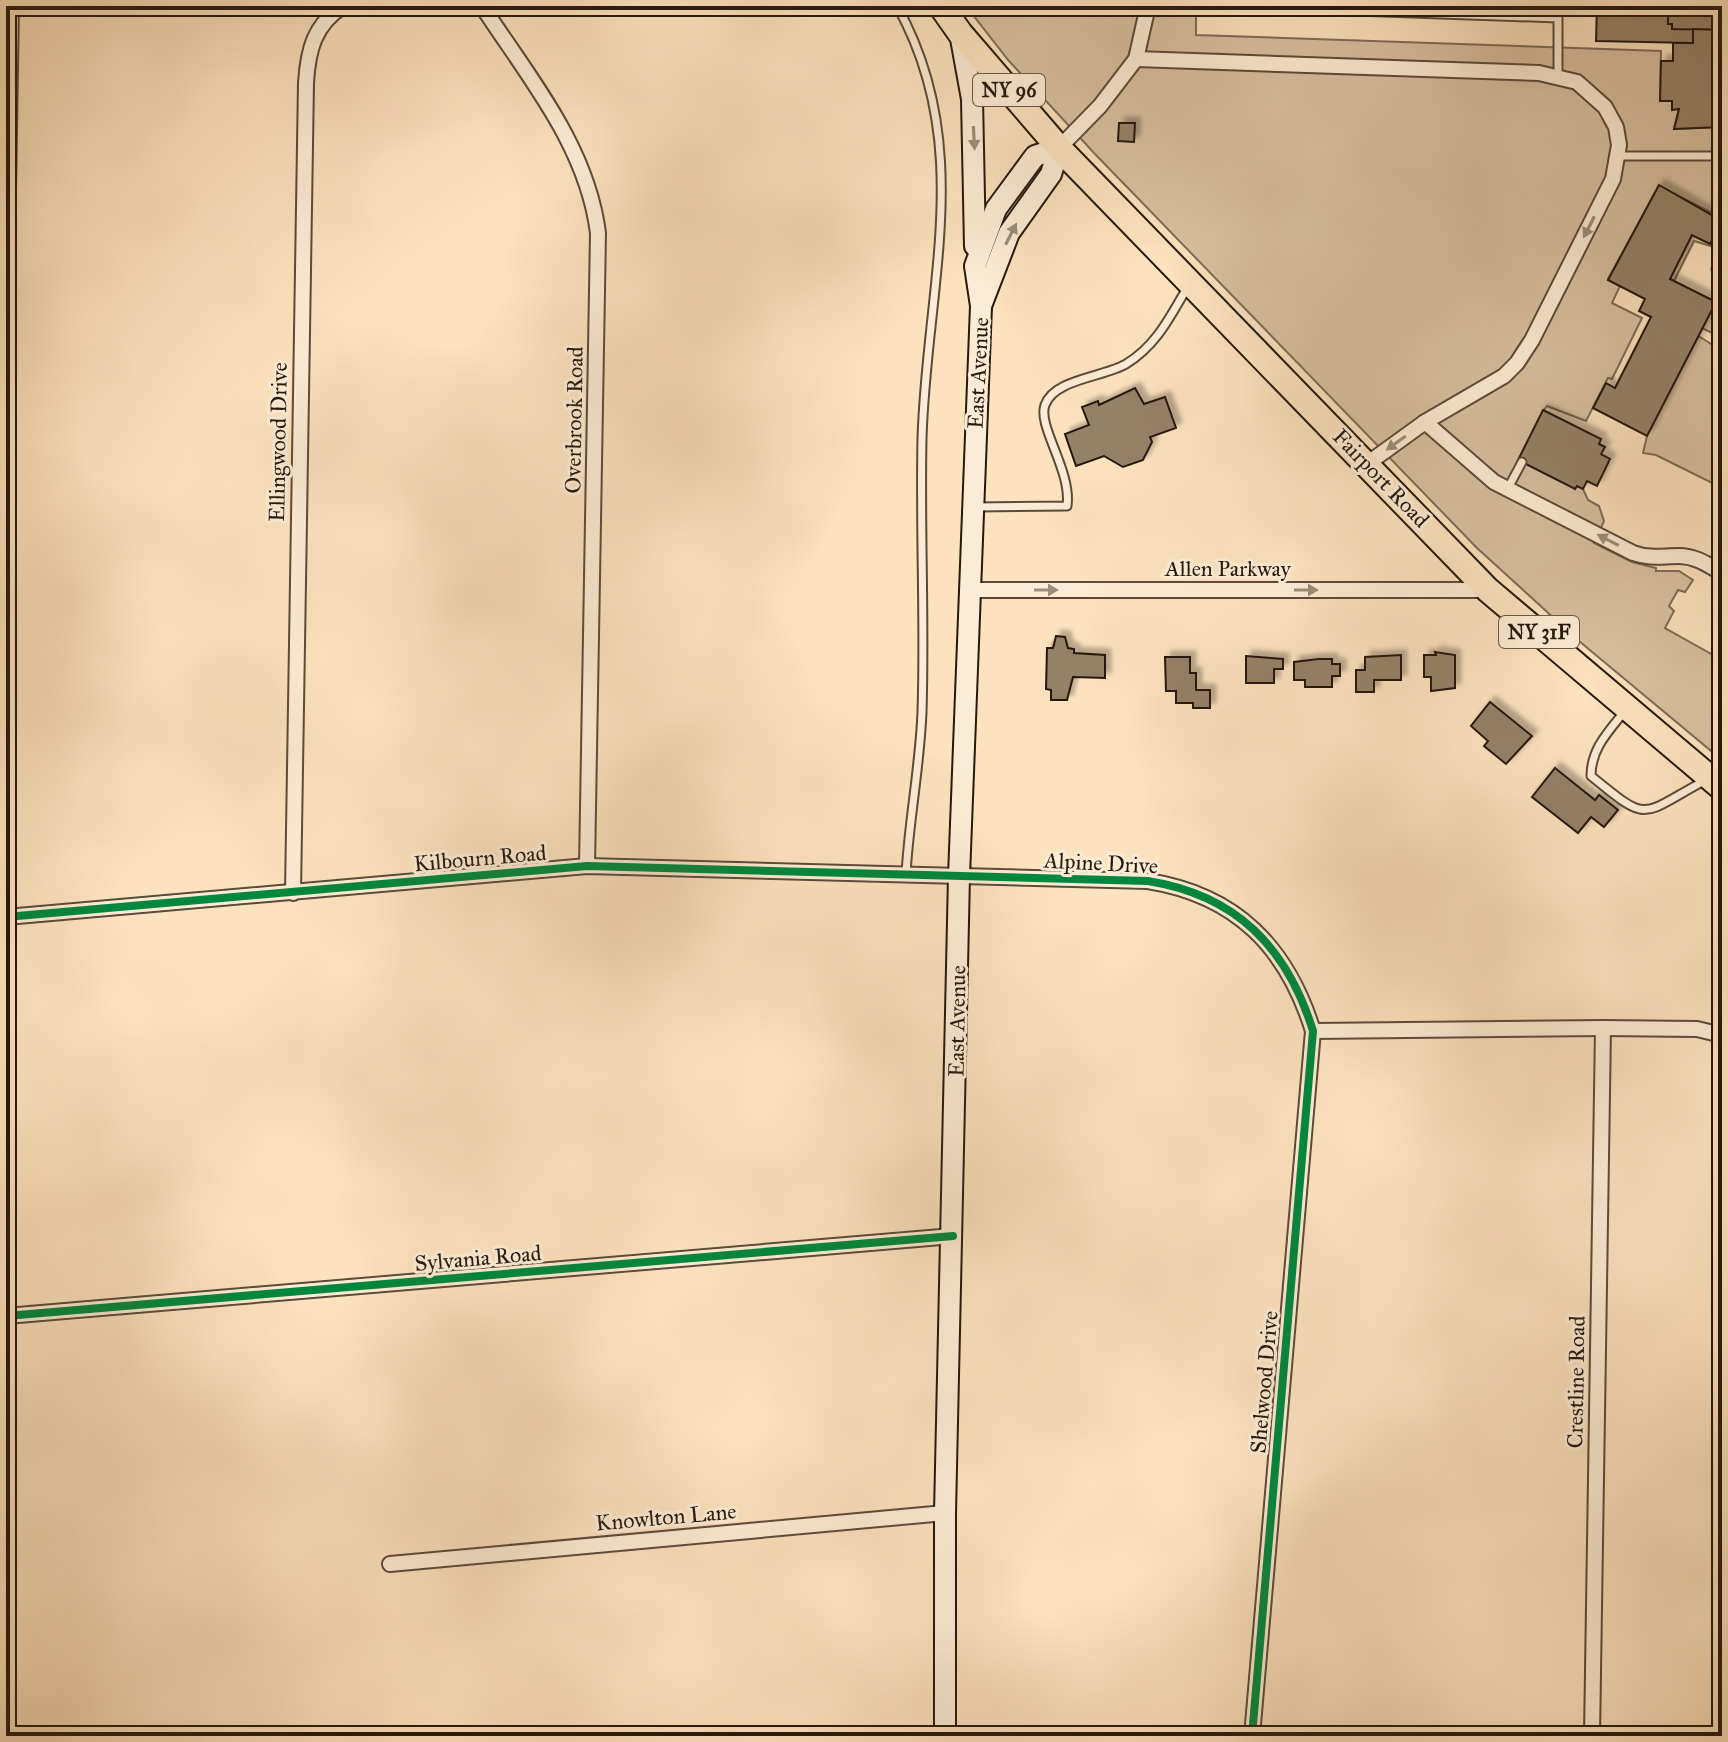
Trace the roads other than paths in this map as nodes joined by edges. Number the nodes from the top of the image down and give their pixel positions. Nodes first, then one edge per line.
1 (11, 6) edge
2 (343, 6) edge
3 (482, 6) edge
4 (897, 6) edge
5 (941, 6) edge
6 (1148, 6) edge
7 (1215, 6) edge
8 (1558, 6) edge
9 (1558, 18) junction
10 (960, 33) junction
11 (1136, 59) junction
12 (1558, 77) junction
13 (1059, 148) junction
14 (1619, 156) junction
15 (1722, 156) edge
16 (1722, 256) edge
17 (975, 266) junction
18 (1716, 269) dead end
19 (1190, 282) junction
20 (981, 306) junction
21 (6, 314) edge
22 (1425, 422) junction
23 (1522, 462) dead end
24 (1367, 464) junction
25 (1507, 490) junction
26 (971, 507) junction
27 (1722, 573) edge
28 (968, 590) junction
29 (1488, 590) junction
30 (1628, 707) junction
31 (1716, 783) edge
32 (587, 866) junction
33 (906, 874) junction
34 (959, 876) junction
35 (293, 893) junction
36 (6, 917) edge
37 (1603, 1028) junction
38 (1313, 1031) junction
39 (1722, 1035) edge
40 (953, 1236) junction
41 (6, 1316) edge
42 (945, 1513) junction
43 (390, 1564) dead end
44 (945, 1736) edge
45 (1252, 1736) edge
46 (1592, 1736) edge

1 - 21 street
2 - 35 street, Ellingwood Drive
3 - 32 street, Overbrook Road
4 - 33 lane
5 - 10 main road, NY 96
6 - 11 street
7 - 9 lane
8 - 9 lane
9 - 12 lane
10 - 13 main road, NY 96
10 -> 17 main road, NY 96
11 - 12 street
11 - 13 street
12 - 14 street
13 - 17 main road, East Avenue / NY 96
13 - 19 main road, Fairport Road / NY 31F
20 -> 13 main road, East Avenue / NY 96
14 - 15 lane
14 -> 22 street
16 - 18 lane
17 - 20 main road, East Avenue / NY 96
19 - 24 main road, Fairport Road / NY 31F
19 - 26 lane
20 - 26 main road, East Avenue / NY 96
22 -> 24 street
22 - 25 street
23 - 25 lane
24 - 29 main road, Fairport Road / NY 31F
27 -> 25 street
26 - 28 main road, East Avenue / NY 96
28 -> 29 street, Allen Parkway
28 - 34 main road, East Avenue / NY 96
29 - 30 main road, Fairport Road / NY 31F
30 - 31 main road, Fairport Road / NY 31F
30 - 31 lane
32 - 33 street, Kilbourn Road
32 - 35 street, Kilbourn Road
33 - 34 street, Kilbourn Road
34 - 38 street, Alpine Drive
34 - 40 main road, East Avenue / NY 96
35 - 36 street, Kilbourn Road
37 - 38 street
37 - 39 street
37 - 46 street, Crestline Road
38 - 45 street, Shelwood Drive
40 - 41 street, Sylvania Road
40 - 42 main road, East Avenue / NY 96
42 - 43 street, Knowlton Lane
42 - 44 main road, East Avenue / NY 96

